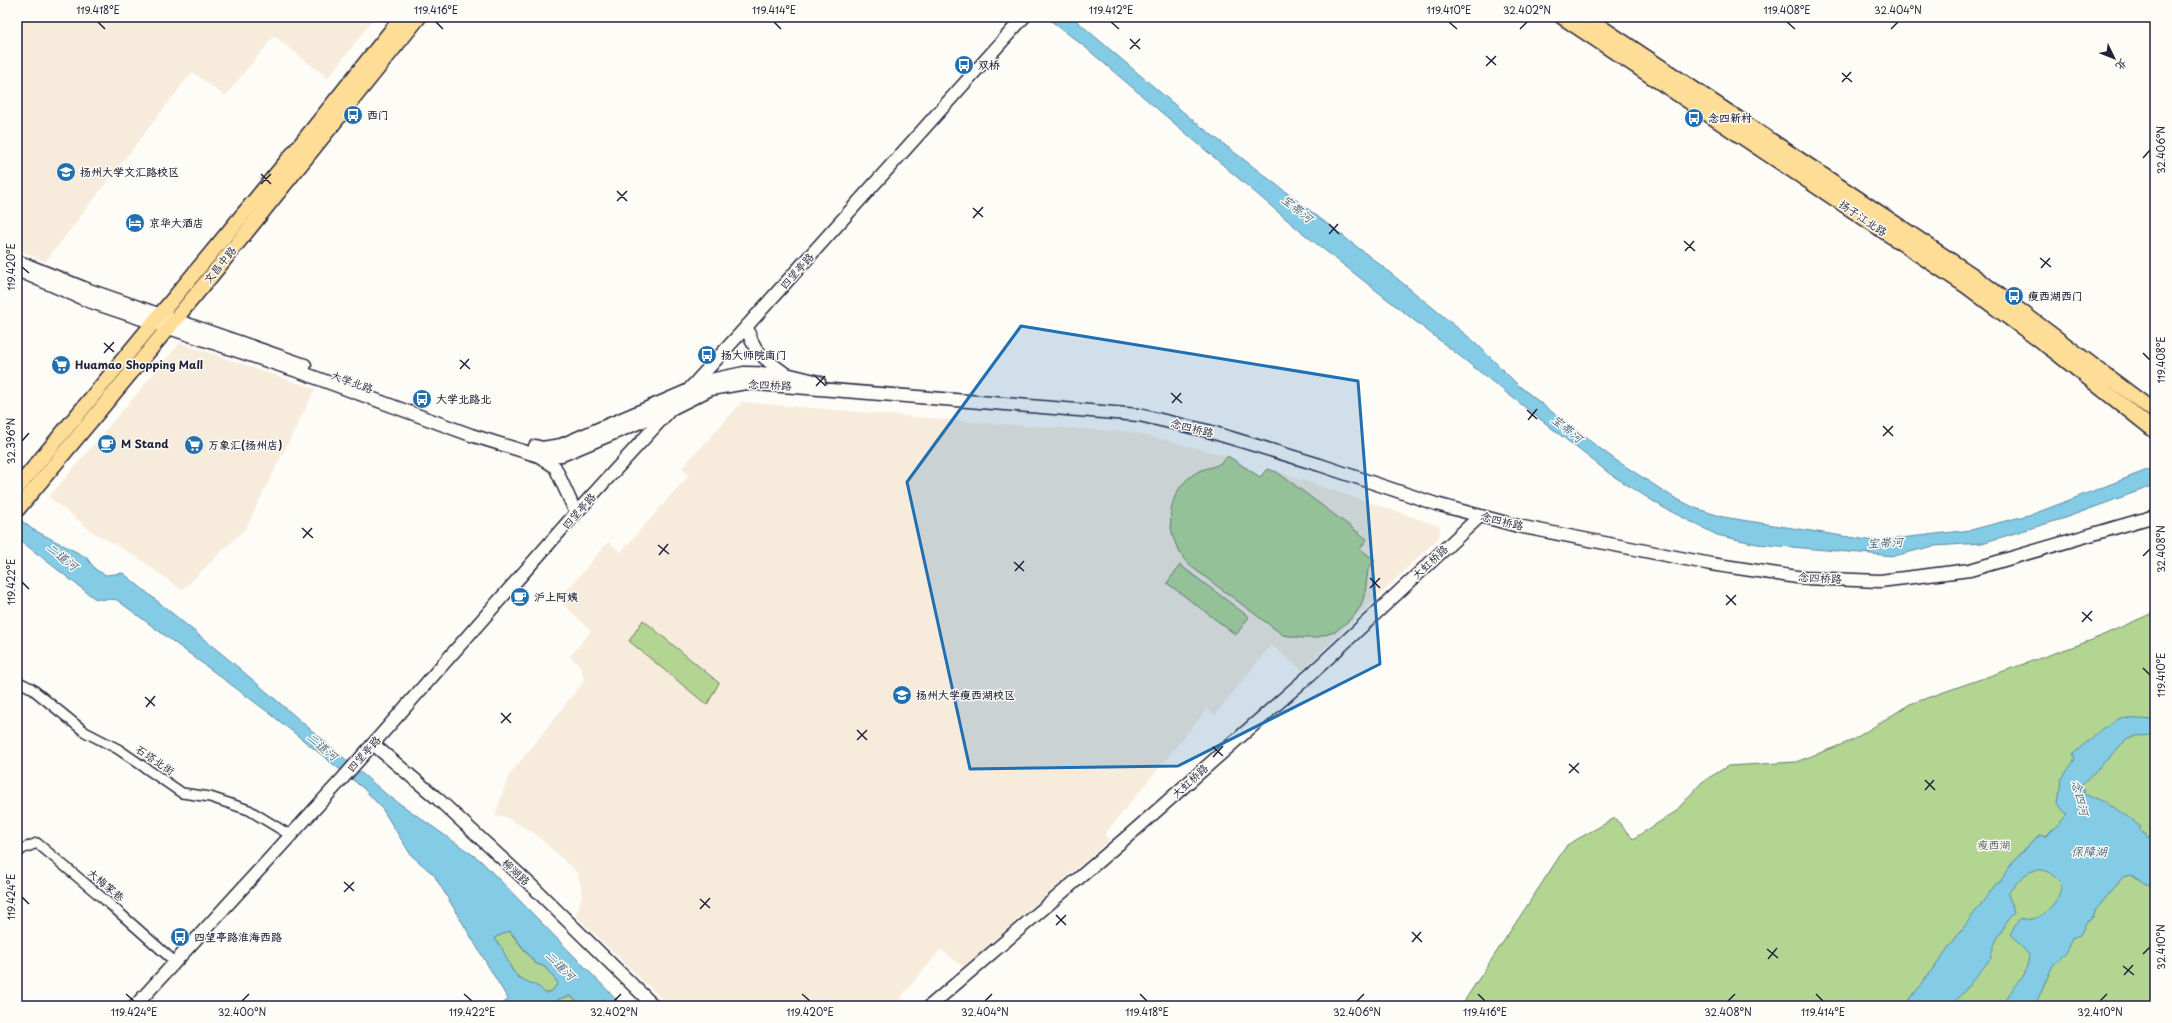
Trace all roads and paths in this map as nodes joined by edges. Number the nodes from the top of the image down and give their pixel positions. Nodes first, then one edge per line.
1 (402, 17) edge
2 (419, 17) edge
3 (1024, 17) edge
4 (1562, 17) edge
5 (1586, 17) edge
6 (17, 261) edge
7 (17, 270) edge
8 (156, 319) junction
9 (172, 325) junction
10 (747, 326) junction
11 (786, 374) junction
12 (851, 390) junction
13 (686, 393) junction
14 (669, 410) junction
15 (2155, 412) edge
16 (2155, 431) edge
17 (539, 456) junction
18 (17, 488) edge
19 (17, 509) edge
20 (576, 514) junction
21 (1480, 516) junction
22 (2155, 516) edge
23 (17, 681) edge
24 (373, 744) junction
25 (290, 835) junction
26 (17, 854) edge
27 (175, 962) junction
28 (135, 1006) edge
29 (654, 1006) edge
30 (930, 1006) edge

1 - 8 main road, 文昌中路
2 - 9 main road, 文昌中路
3 - 10 street, 四望亭路
4 - 16 main road, 扬子江北路
5 - 15 main road, 扬子江北路
6 - 8 street, 大学北路
7 - 8 street, 大学北路
8 - 9 street, 大学北路
8 - 18 main road, 文昌中路
9 - 13 street, 大学北路
9 - 17 street, 大学北路
9 - 19 main road, 文昌中路
10 - 11 street
10 - 13 street, 四望亭路
11 - 12 street, 念四桥路
11 - 13 street, 念四桥路
12 - 14 street, 念四桥路
12 - 21 street, 念四桥路
13 - 14 street, 四望亭路
14 - 17 street, 大学北路
14 - 20 street, 四望亭路
17 - 20 street
20 - 24 street, 四望亭路
21 - 22 street, 念四桥路
21 - 30 street, 大虹桥路
23 - 25 street, 石塔北街
24 - 25 street, 四望亭路
24 - 29 street, 柳湖路
25 - 27 street, 四望亭路
26 - 27 street, 大梅家巷
27 - 28 street, 四望亭路

